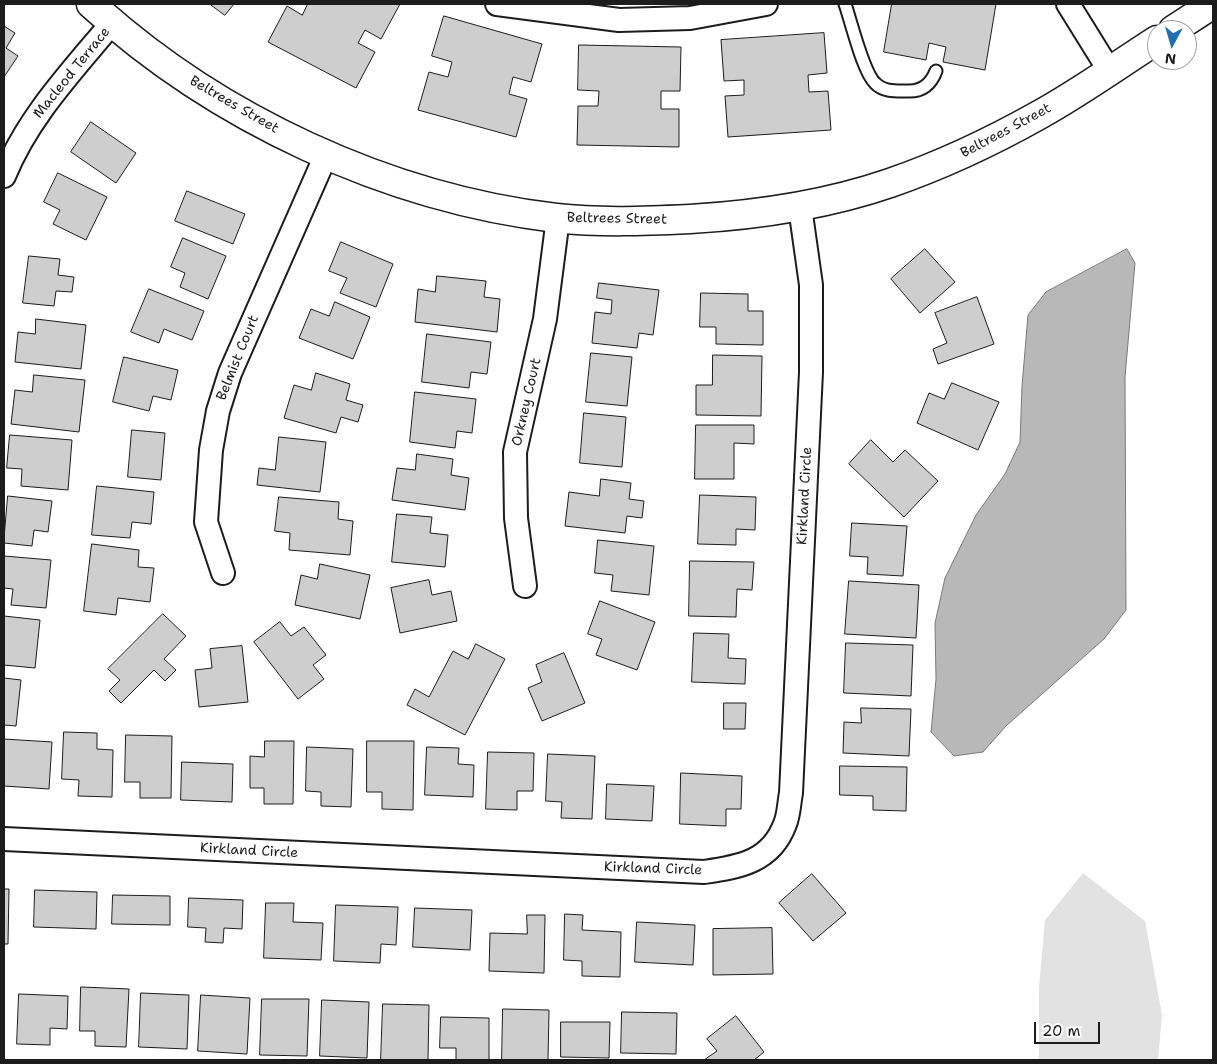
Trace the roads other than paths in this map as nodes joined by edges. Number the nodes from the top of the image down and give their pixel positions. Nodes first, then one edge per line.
1 (91, 4) edge
2 (497, 4) edge
3 (766, 4) edge
4 (845, 4) edge
5 (1068, 4) edge
6 (1213, 4) edge
7 (534, 6) edge
8 (1188, 20) edge
9 (112, 23) junction
10 (1147, 46) edge
11 (1109, 70) junction
12 (936, 71) dead end
13 (326, 155) junction
14 (4, 176) edge
15 (800, 207) junction
16 (558, 218) junction
17 (222, 573) dead end
18 (525, 586) dead end
19 (4, 839) edge

1 - 9 street, Beltrees Street
2 - 7 street
3 - 7 street
4 - 12 lane
5 - 11 street
6 - 8 street
9 - 13 street, Beltrees Street
9 - 14 street, Macleod Terrace
10 - 11 street, Beltrees Street
11 - 15 street, Beltrees Street
13 - 16 street, Beltrees Street
13 - 17 street, Belmist Court
15 - 16 street, Beltrees Street
15 - 19 street, Kirkland Circle
16 - 18 street, Orkney Court

